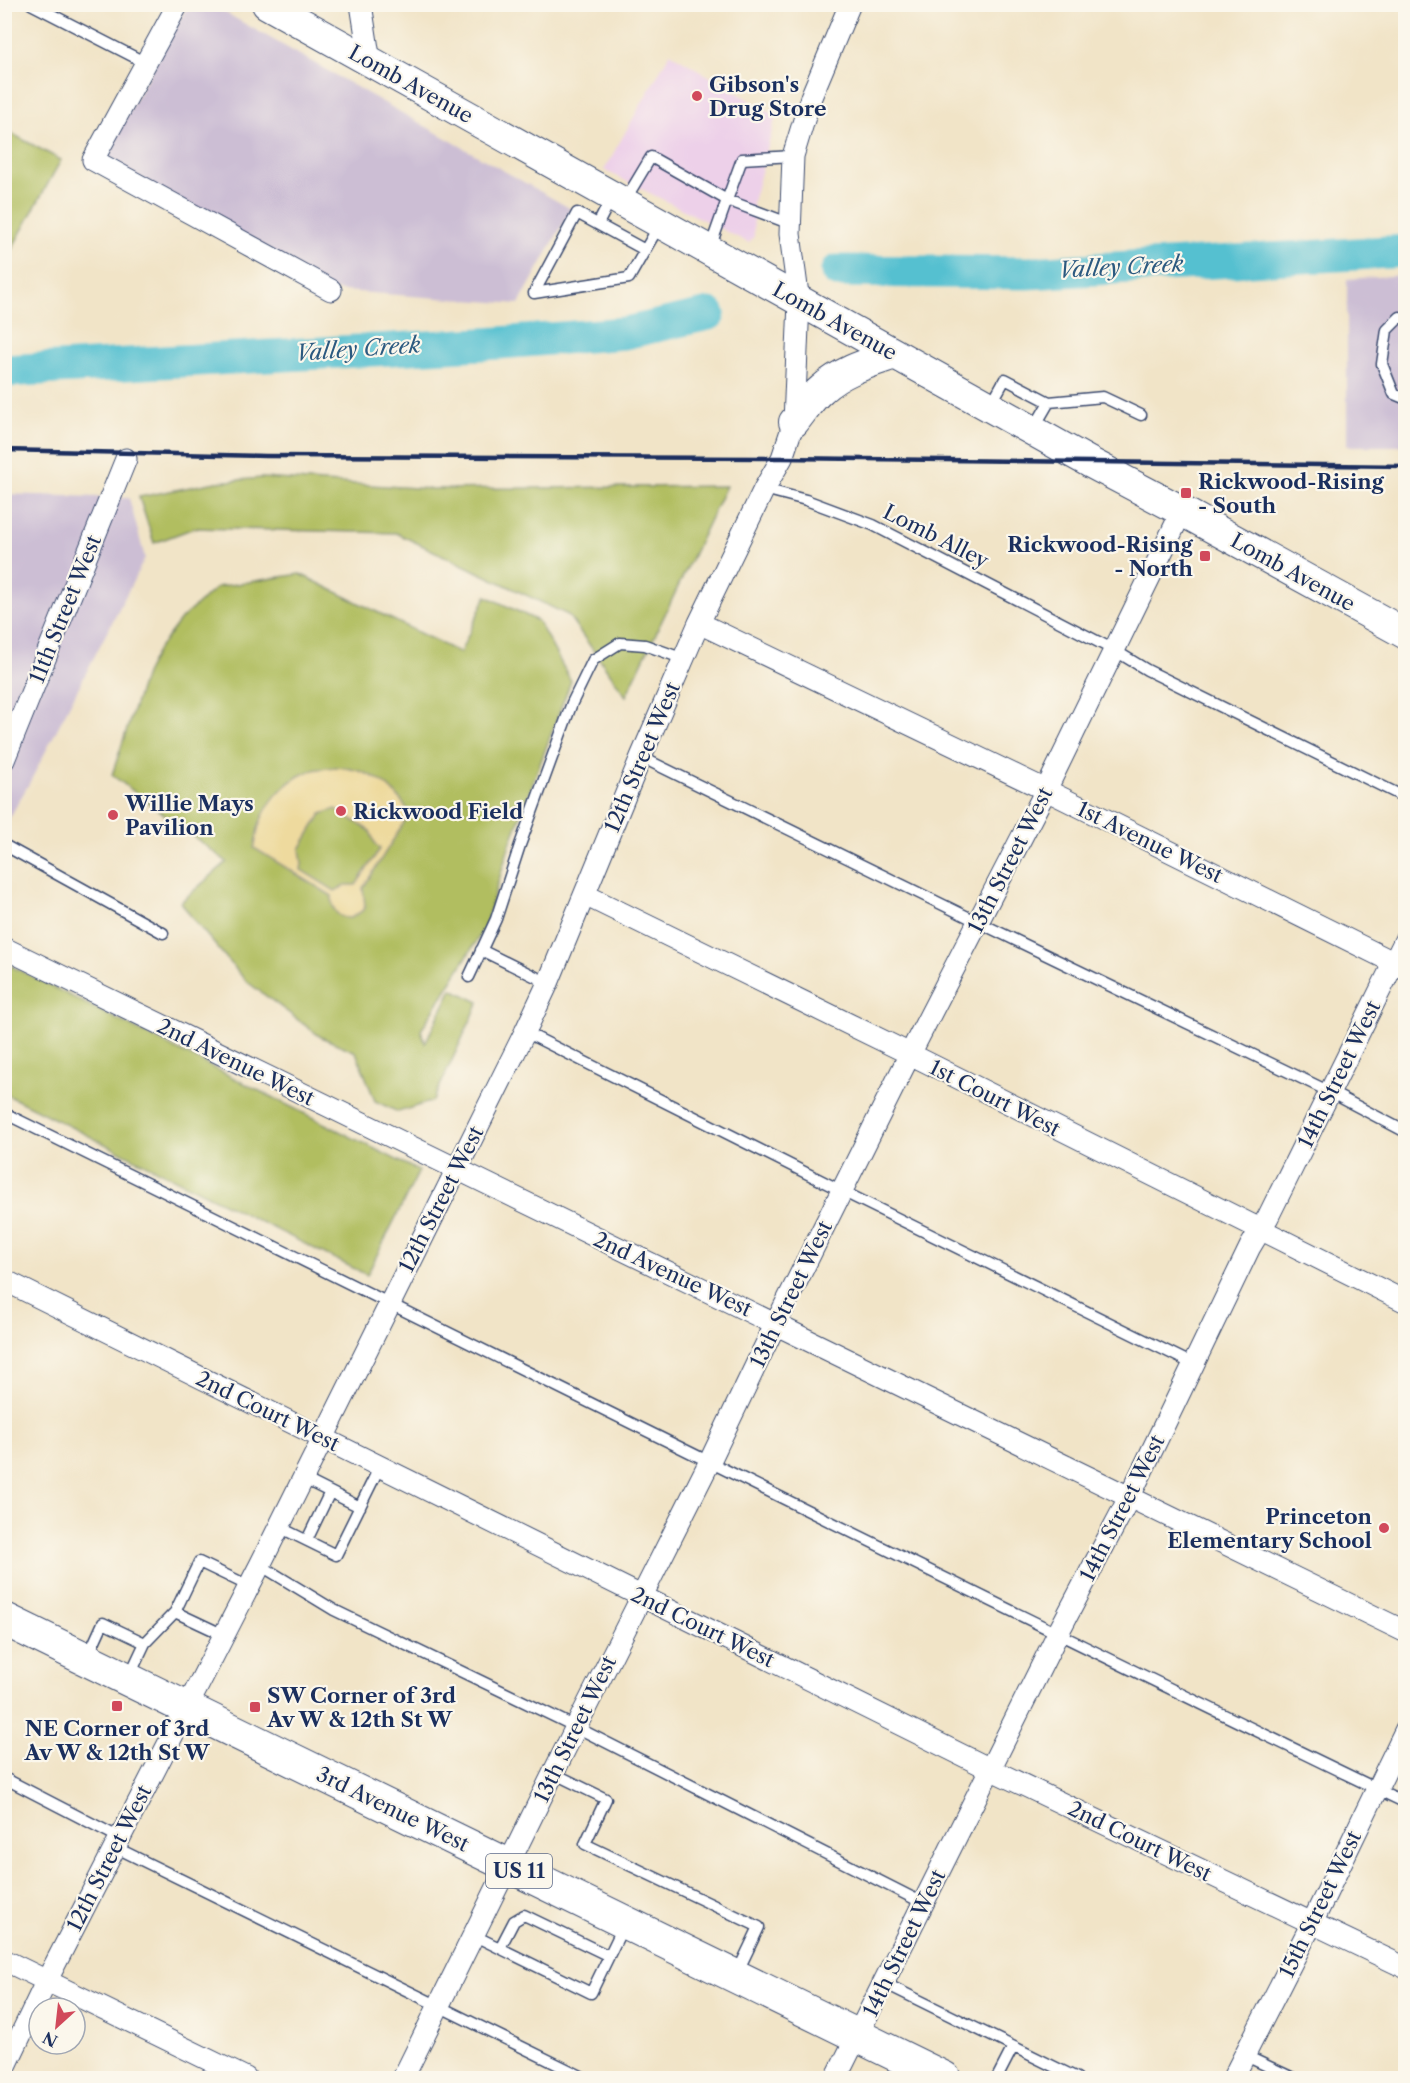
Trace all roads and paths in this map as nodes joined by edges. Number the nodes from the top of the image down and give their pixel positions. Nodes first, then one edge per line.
1 (31, 4) edge
2 (178, 4) edge
3 (267, 4) edge
4 (361, 4) edge
5 (850, 4) edge
6 (370, 62) junction
7 (146, 63) junction
8 (793, 156) junction
9 (618, 200) junction
10 (727, 200) junction
11 (598, 224) junction
12 (660, 224) junction
13 (791, 224) junction
14 (645, 250) junction
15 (709, 251) junction
16 (331, 290) dead end
17 (799, 302) junction
18 (1406, 319) edge
19 (895, 354) junction
20 (1406, 399) edge
21 (1049, 402) junction
22 (990, 407) junction
23 (1141, 415) dead end
24 (794, 422) junction
25 (1032, 431) junction
26 (126, 459) dead end
27 (764, 489) junction
28 (1182, 511) junction
29 (699, 623) junction
30 (1406, 634) edge
31 (1114, 650) junction
32 (684, 659) junction
33 (641, 757) junction
34 (4, 760) edge
35 (1046, 790) junction
36 (1406, 798) edge
37 (4, 845) edge
38 (585, 895) junction
39 (978, 922) junction
40 (163, 933) dead end
41 (1406, 938) edge
42 (4, 948) edge
43 (482, 951) junction
44 (1400, 965) edge
45 (469, 977) dead end
46 (548, 982) junction
47 (525, 1032) junction
48 (910, 1054) junction
49 (1330, 1092) junction
50 (4, 1113) edge
51 (1406, 1132) edge
52 (456, 1170) junction
53 (842, 1191) junction
54 (1260, 1230) junction
55 (4, 1280) edge
56 (390, 1302) junction
57 (1406, 1302) edge
58 (776, 1323) junction
59 (1193, 1364) junction
60 (322, 1437) junction
61 (709, 1463) junction
62 (380, 1466) junction
63 (302, 1478) junction
64 (330, 1492) junction
65 (1130, 1496) junction
66 (360, 1507) junction
67 (279, 1527) junction
68 (307, 1540) junction
69 (260, 1565) junction
70 (249, 1586) junction
71 (641, 1596) junction
72 (175, 1612) junction
73 (4, 1619) edge
74 (1406, 1632) edge
75 (1058, 1633) junction
76 (224, 1635) junction
77 (145, 1643) junction
78 (86, 1659) junction
79 (128, 1680) junction
80 (186, 1708) junction
81 (576, 1727) junction
82 (1406, 1729) edge
83 (990, 1769) junction
84 (553, 1773) junction
85 (4, 1778) edge
86 (1376, 1788) junction
87 (1406, 1803) edge
88 (120, 1838) junction
89 (508, 1865) junction
90 (923, 1904) junction
91 (626, 1923) junction
92 (1312, 1923) junction
93 (473, 1935) junction
94 (501, 1948) junction
95 (609, 1956) junction
96 (4, 1960) edge
97 (1406, 1968) edge
98 (736, 1976) junction
99 (47, 1980) junction
100 (884, 1983) junction
101 (439, 2005) junction
102 (857, 2036) junction
103 (1013, 2047) junction
104 (1244, 2055) junction
105 (4, 2070) edge
106 (246, 2079) edge
107 (403, 2079) edge
108 (585, 2079) edge
109 (836, 2079) edge
110 (945, 2079) edge
111 (997, 2079) edge
112 (1077, 2079) edge
113 (1233, 2079) edge
114 (1293, 2079) edge

1 - 7 lane
2 - 7 street
3 - 6 main road, Lomb Avenue
4 - 6 street
5 - 8 street, 12th Street West
6 - 9 main road, Lomb Avenue
7 - 16 street
8 - 10 lane
8 - 13 street, 12th Street West
9 - 10 lane
9 - 11 lane
9 - 12 main road, Lomb Avenue
10 - 13 lane
10 - 15 lane
11 - 14 lane
11 - 14 lane
12 - 14 lane
12 - 15 main road, Lomb Avenue
13 - 17 street, 12th Street West
15 - 17 main road, Lomb Avenue
17 - 19 main road, Lomb Avenue
17 - 24 street, 12th Street West
18 - 20 lane
19 - 22 main road, Lomb Avenue
19 - 24 main road
21 - 22 lane
21 - 23 lane
21 - 25 lane
22 - 25 main road, Lomb Avenue
24 - 27 street, 12th Street West
25 - 28 main road, Lomb Avenue
26 - 34 street, 11th Street West
27 - 29 street, 12th Street West
27 - 31 lane, Lomb Alley
28 - 30 main road, Lomb Avenue
28 - 31 street, 13th Street West
29 - 32 street, 12th Street West
29 - 35 street, 1st Avenue West
31 - 35 street, 13th Street West
31 - 36 lane, Lomb Alley
32 - 33 street, 12th Street West
32 - 43 lane
33 - 38 street, 12th Street West
33 - 39 lane
35 - 39 street, 13th Street West
35 - 44 street, 1st Avenue West
37 - 40 lane
38 - 46 street, 12th Street West
38 - 48 street, 1st Court West
39 - 48 street, 13th Street West
39 - 49 lane
41 - 44 street, 14th Street West
42 - 52 street, 2nd Avenue West
43 - 45 lane
43 - 46 lane
44 - 49 street, 14th Street West
46 - 47 street, 12th Street West
47 - 52 street, 12th Street West
47 - 53 lane
48 - 53 street, 13th Street West
48 - 54 street, 1st Court West
49 - 51 lane
49 - 54 street, 14th Street West
50 - 56 lane
52 - 56 street, 12th Street West
52 - 58 street, 2nd Avenue West
53 - 58 street, 13th Street West
53 - 59 lane
54 - 57 street, 1st Court West
54 - 59 street, 14th Street West
55 - 60 street, 2nd Court West
56 - 60 street, 12th Street West
56 - 61 lane
58 - 61 street, 13th Street West
58 - 65 street, 2nd Avenue West
59 - 65 street, 14th Street West
60 - 62 street, 2nd Court West
60 - 63 street, 12th Street West
61 - 71 street, 13th Street West
61 - 75 lane
62 - 66 lane
62 - 71 street, 2nd Court West
63 - 64 lane
63 - 67 street, 12th Street West
64 - 66 lane
64 - 68 lane
65 - 74 street, 2nd Avenue West
65 - 75 street, 14th Street West
66 - 68 lane
67 - 68 lane
67 - 69 street, 12th Street West
69 - 70 street, 12th Street West
69 - 81 lane
70 - 72 lane
70 - 76 street, 12th Street West
71 - 81 street, 13th Street West
71 - 83 street, 2nd Court West
72 - 76 lane
72 - 77 lane
73 - 78 main road, 3rd Avenue West / US 11
75 - 83 street, 14th Street West
75 - 86 lane
76 - 80 street, 12th Street West
77 - 78 lane
77 - 79 lane
78 - 79 main road, 3rd Avenue West / US 11
79 - 80 main road, 3rd Avenue West / US 11
80 - 88 street, 12th Street West
80 - 89 main road, 3rd Avenue West / US 11
81 - 84 street, 13th Street West
81 - 90 lane
82 - 86 street, 15th Street West
83 - 90 street, 14th Street West
83 - 92 street, 2nd Court West
84 - 89 street, 13th Street West
84 - 98 lane
85 - 88 lane
86 - 87 lane
86 - 92 street, 15th Street West
88 - 99 street, 12th Street West
88 - 101 lane
89 - 91 main road, 3rd Avenue West / US 11
89 - 93 street, 13th Street West
90 - 100 street, 14th Street West
91 - 95 lane
91 - 98 main road, 3rd Avenue West / US 11
92 - 97 street, 2nd Court West
92 - 104 street, 15th Street West
93 - 94 lane
93 - 101 street, 13th Street West
94 - 95 lane
94 - 95 lane
96 - 99 street
98 - 102 main road, 3rd Avenue West / US 11
99 - 105 street, 12th Street West
99 - 106 street
100 - 102 street, 14th Street West
100 - 103 lane
101 - 107 street, 13th Street West
101 - 108 lane
102 - 109 street, 14th Street West
102 - 110 main road, 3rd Avenue West / US 11
103 - 111 lane
103 - 112 lane
104 - 113 street, 15th Street West
104 - 114 lane

